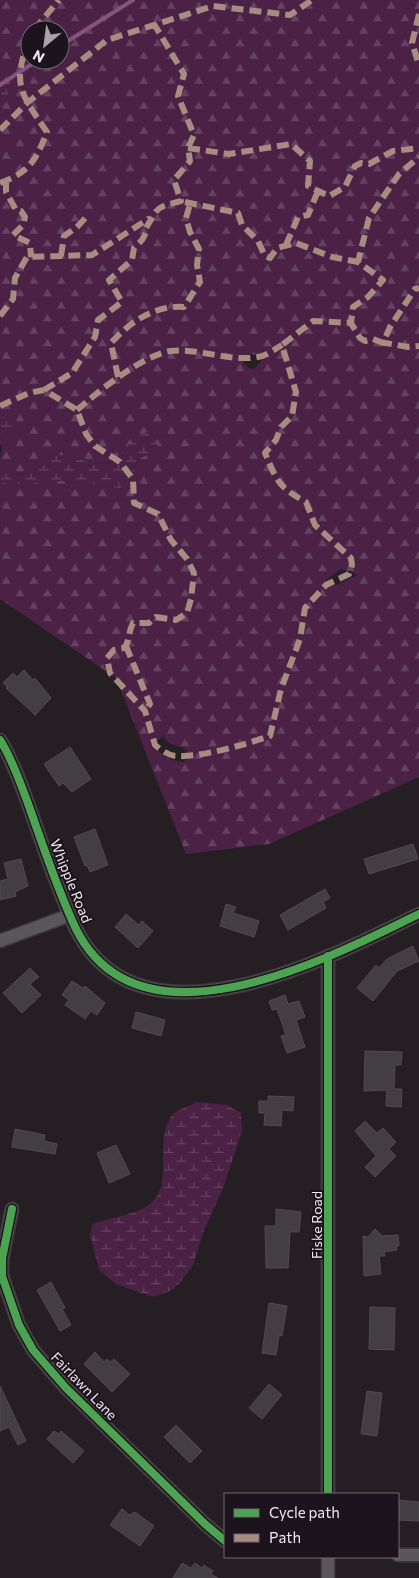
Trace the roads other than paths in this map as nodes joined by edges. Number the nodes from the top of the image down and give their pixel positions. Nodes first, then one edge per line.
1 (0, 740) edge
2 (419, 914) edge
3 (70, 915) junction
4 (0, 942) edge
5 (328, 956) junction
6 (12, 1209) dead end
7 (328, 1493) edge
8 (224, 1540) edge
9 (399, 1555) edge
10 (419, 1555) edge
11 (328, 1558) edge
12 (328, 1578) edge

1 - 3 street, Whipple Road
2 - 5 street, Whipple Road
3 - 4 street
3 - 5 street, Whipple Road
5 - 7 street, Fiske Road
6 - 8 street, Fairlawn Lane
9 - 10 street
11 - 12 street

